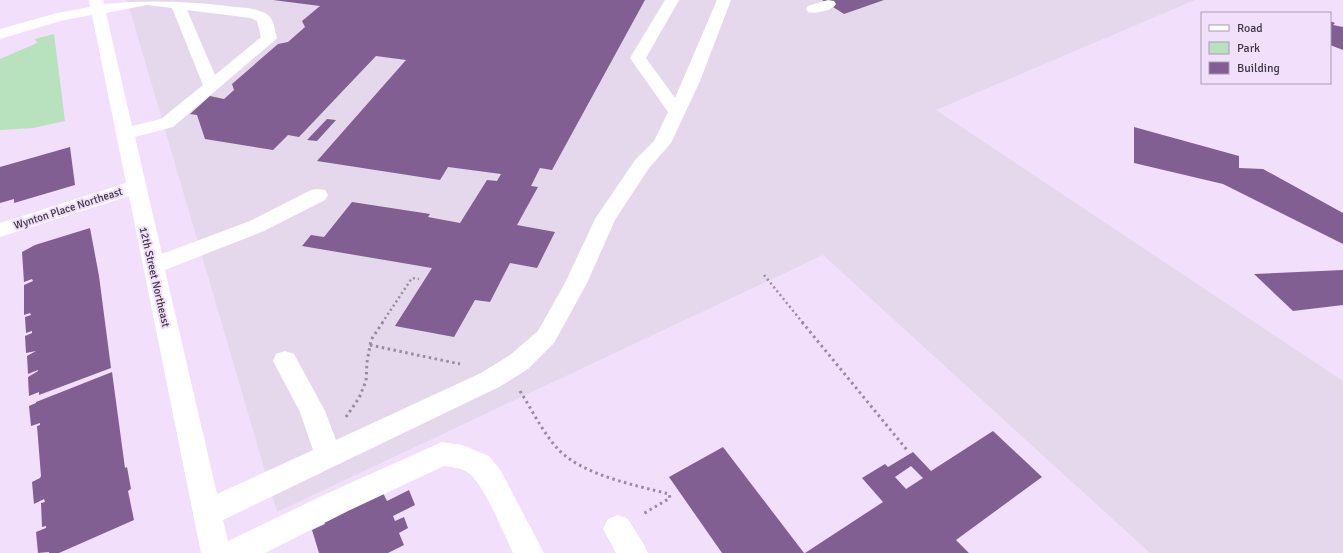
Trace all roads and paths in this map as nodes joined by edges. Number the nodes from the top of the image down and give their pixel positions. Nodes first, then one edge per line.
1 (672, 0) edge
2 (724, 0) edge
3 (96, 4) edge
4 (177, 4) junction
5 (829, 4) dead end
6 (813, 9) dead end
7 (0, 34) edge
8 (211, 85) junction
9 (677, 112) junction
10 (124, 134) junction
11 (135, 187) junction
12 (318, 195) dead end
13 (0, 230) edge
14 (153, 266) junction
15 (764, 275) dead end
16 (419, 279) dead end
17 (370, 345) junction
18 (285, 361) dead end
19 (466, 366) dead end
20 (519, 389) dead end
21 (343, 421) dead end
22 (907, 450) dead end
23 (328, 456) junction
24 (207, 513) junction
25 (618, 529) joint
26 (218, 552) edge
27 (529, 553) edge
28 (633, 553) edge

1 - 9 street
2 - 9 street
3 - 4 street
3 - 7 street
3 - 10 street, 12th Street Northeast
4 - 8 street
4 - 8 street
5 - 6 street
8 - 10 street
9 - 23 street
10 - 11 street, 12th Street Northeast
11 - 13 street, Wynton Place Northeast
11 - 14 street, 12th Street Northeast
12 - 14 street
14 - 24 street, 12th Street Northeast
15 - 22 path
16 - 17 path
17 - 19 path
17 - 21 path
18 - 23 street
20 - 25 path
23 - 24 street
24 - 26 street, 12th Street Northeast
25 - 28 street
26 - 27 street

